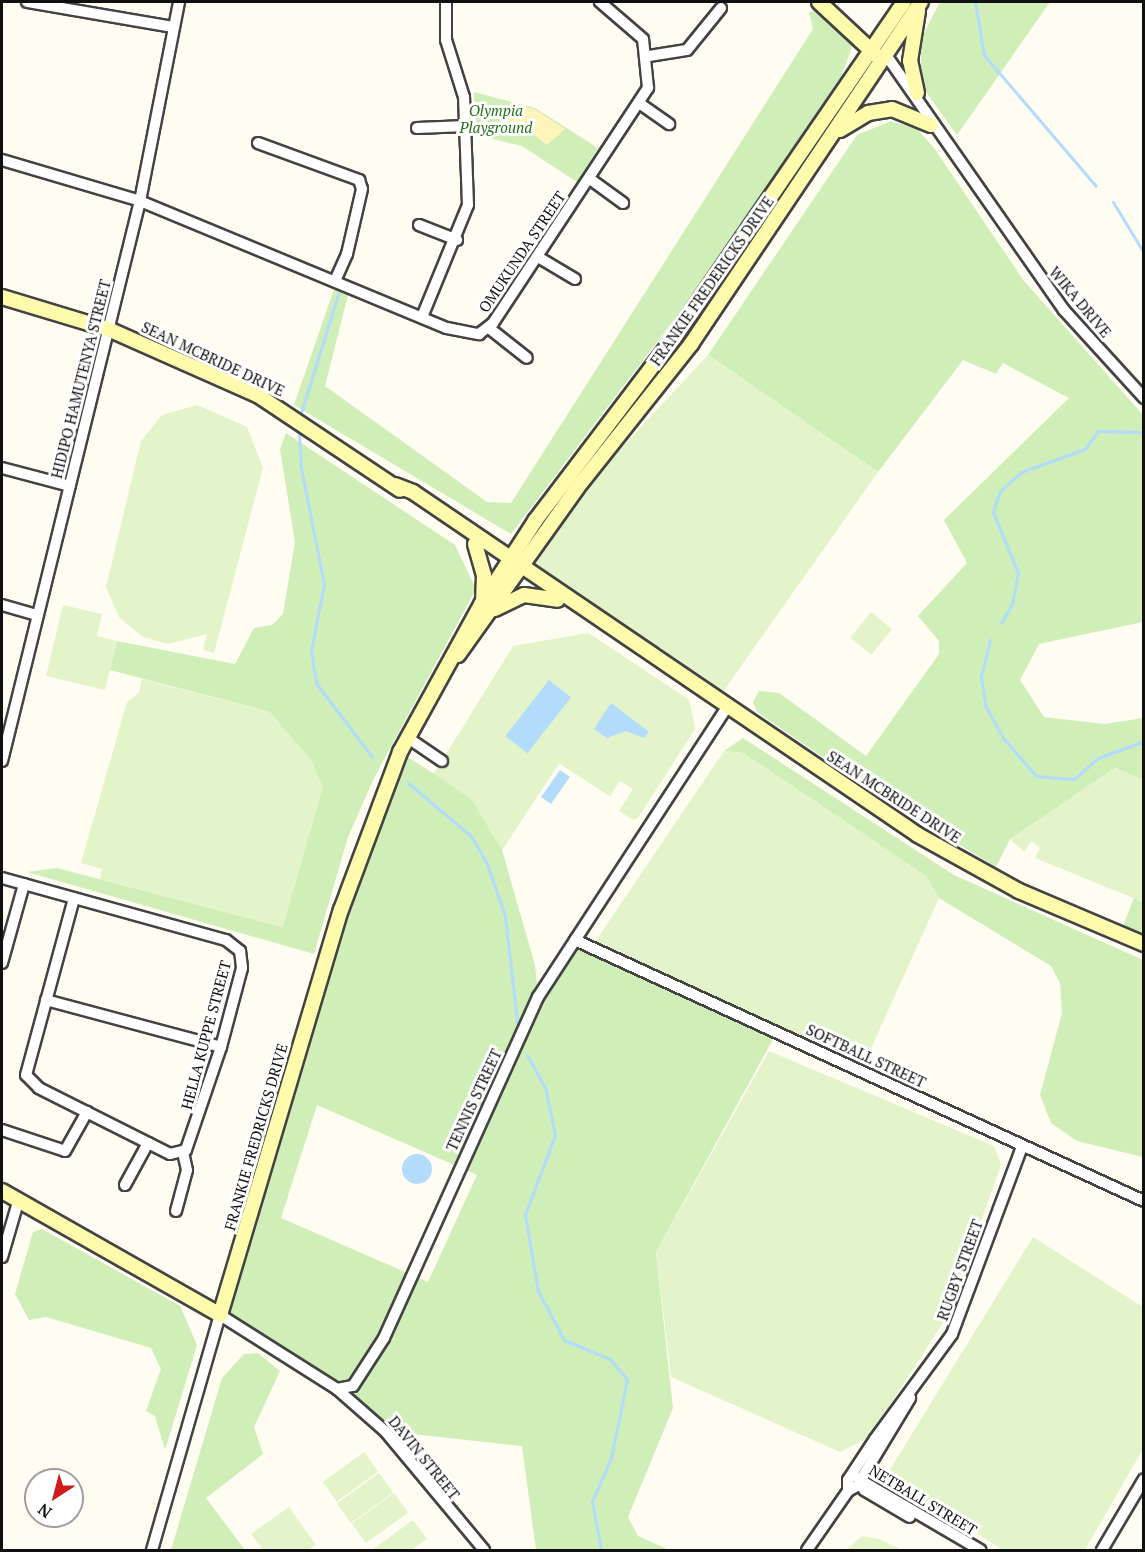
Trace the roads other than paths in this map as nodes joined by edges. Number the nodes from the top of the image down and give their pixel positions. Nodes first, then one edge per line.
1 (27, 2) edge
2 (179, 2) edge
3 (446, 2) edge
4 (600, 2) edge
5 (819, 2) edge
6 (831, 2) edge
7 (904, 2) edge
8 (920, 4) edge
9 (721, 8) dead end
10 (174, 27) junction
11 (873, 46) junction
12 (649, 56) junction
13 (884, 58) junction
14 (917, 93) junction
15 (639, 104) junction
16 (669, 124) dead end
17 (931, 125) junction
18 (466, 126) junction
19 (417, 128) dead end
20 (835, 133) junction
21 (258, 143) dead end
22 (2, 160) edge
23 (590, 178) junction
24 (140, 201) junction
25 (623, 202) dead end
26 (1000, 220) junction
27 (419, 225) dead end
28 (457, 240) junction
29 (538, 257) junction
30 (575, 279) dead end
31 (335, 281) junction
32 (2, 297) edge
33 (422, 317) junction
34 (489, 328) junction
35 (108, 329) junction
36 (527, 358) dead end
37 (1143, 398) edge
38 (2, 468) edge
39 (395, 485) junction
40 (70, 486) junction
41 (475, 544) junction
42 (513, 565) junction
43 (558, 600) junction
44 (482, 603) junction
45 (2, 605) edge
46 (38, 615) junction
47 (486, 617) junction
48 (641, 650) junction
49 (455, 658) junction
50 (727, 707) junction
51 (408, 738) junction
52 (4, 742) edge
53 (442, 760) dead end
54 (2, 761) edge
55 (2, 878) edge
56 (24, 884) junction
57 (74, 898) junction
58 (575, 940) junction
59 (1143, 944) edge
60 (2, 963) edge
61 (46, 1000) junction
62 (221, 1047) junction
63 (87, 1112) junction
64 (2, 1130) edge
65 (148, 1143) junction
66 (1022, 1147) junction
67 (183, 1152) junction
68 (125, 1185) dead end
69 (2, 1191) edge
70 (19, 1199) junction
71 (1143, 1201) edge
72 (176, 1211) dead end
73 (2, 1257) edge
74 (220, 1315) junction
75 (337, 1389) junction
76 (1143, 1479) edge
77 (853, 1482) junction
78 (152, 1551) edge
79 (484, 1551) edge
80 (807, 1551) edge
81 (967, 1551) edge
82 (980, 1551) edge
83 (1102, 1551) edge

1 - 10 street
2 - 10 street, HIDIPO HAMUTENYA STREET
3 - 18 street
4 - 12 street, OMUKUNDA STREET
5 - 11 main road
6 - 11 main road
7 - 11 main road, FRANKIE FREDERICKS DRIVE
8 - 13 main road, FRANKIE FREDERICKS DRIVE
8 - 14 main road
9 - 12 street
10 - 24 street, HIDIPO HAMUTENYA STREET
11 - 13 main road
11 - 42 main road, FRANKIE FREDERICKS DRIVE
12 - 15 street, OMUKUNDA STREET
13 - 14 street, WIKA DRIVE
13 - 17 street, WIKA DRIVE
13 - 20 main road, FRANKIE FREDERICKS DRIVE
14 - 26 street, WIKA DRIVE
15 - 16 street
15 - 23 street, OMUKUNDA STREET
17 - 20 main road
17 - 26 street, WIKA DRIVE
18 - 19 street
18 - 28 street
20 - 42 main road, FRANKIE FREDERICKS DRIVE
21 - 31 street
22 - 24 street, OMUKUNDA STREET
23 - 25 street
23 - 29 street, OMUKUNDA STREET
24 - 31 street, OMUKUNDA STREET
24 - 35 street, HIDIPO HAMUTENYA STREET
26 - 37 street, WIKA DRIVE
27 - 28 street
28 - 33 street
29 - 30 street
29 - 34 street, OMUKUNDA STREET
31 - 33 street, OMUKUNDA STREET
32 - 35 main road, SEAN MCBRIDE DRIVE
33 - 34 street, OMUKUNDA STREET
34 - 36 street
35 - 39 main road, SEAN MCBRIDE DRIVE
35 - 40 street, HIDIPO HAMUTENYA STREET
38 - 40 street
39 - 41 main road, SEAN MCBRIDE DRIVE
39 - 42 main road, SEAN MCBRIDE DRIVE
40 - 46 street, HIDIPO HAMUTENYA STREET
41 - 42 main road, SEAN MCBRIDE DRIVE
41 - 44 main road
42 - 43 main road, SEAN MCBRIDE DRIVE
42 - 44 main road, FRANKIE FREDRICKS DRIVE
42 - 47 main road, FRANKIE FREDRICKS DRIVE
42 - 48 main road, SEAN MCBRIDE DRIVE
43 - 47 main road
43 - 48 main road, SEAN MCBRIDE DRIVE
44 - 49 main road, FRANKIE FREDRICKS DRIVE
45 - 46 street
46 - 52 street, HIDIPO HAMUTENYA STREET
47 - 49 main road, FRANKIE FREDRICKS DRIVE
48 - 50 main road, SEAN MCBRIDE DRIVE
49 - 51 main road, FRANKIE FREDRICKS DRIVE
50 - 58 street, TENNIS STREET
50 - 59 main road, SEAN MCBRIDE DRIVE
51 - 53 street
51 - 74 main road, FRANKIE FREDRICKS DRIVE
52 - 54 street, HIDIPO HAMUTENYA STREET
55 - 56 street, HELLA KUPPE STREET
56 - 57 street, HELLA KUPPE STREET
56 - 60 street
57 - 61 street
57 - 62 street, HELLA KUPPE STREET
58 - 66 street, SOFTBALL STREET
58 - 75 street, TENNIS STREET
61 - 62 street
61 - 63 street
62 - 67 street, HELLA KUPPE STREET
63 - 64 street
63 - 65 street
65 - 67 street
65 - 68 street
66 - 71 street, SOFTBALL STREET
66 - 77 street, RUGBY STREET
67 - 72 street
69 - 70 main road
70 - 73 street
70 - 74 main road
74 - 75 street
74 - 78 street, FRANKIE FREDRICKS DRIVE
75 - 79 street, DAVIN STREET
76 - 83 street
77 - 80 street, RUGBY STREET
77 - 81 street, NETBALL STREET
77 - 82 street, NETBALL STREET

